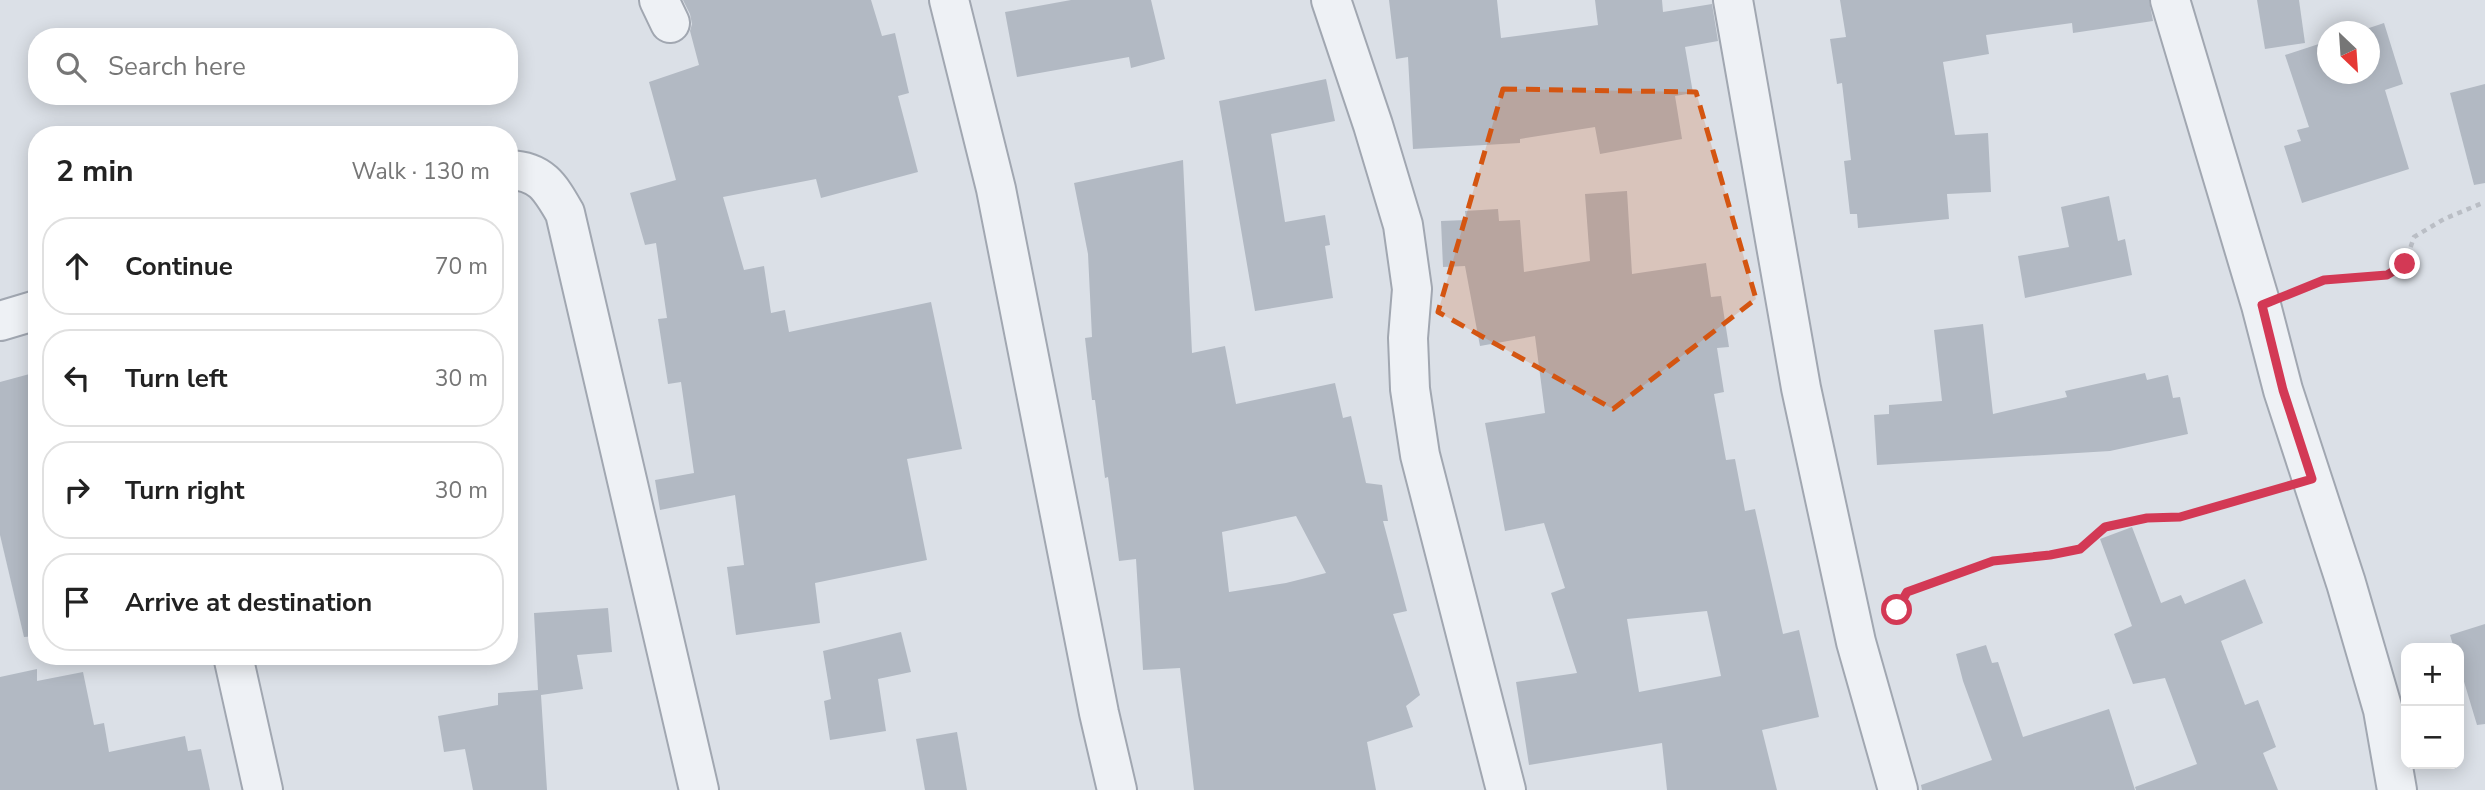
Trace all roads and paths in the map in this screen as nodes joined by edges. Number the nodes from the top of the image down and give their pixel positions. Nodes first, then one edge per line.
1 (949, 0) edge
2 (1331, 0) edge
3 (1733, 0) edge
4 (2170, 0) edge
5 (518, 171) edge
6 (2485, 202) edge
7 (2262, 305) junction
8 (28, 313) edge
9 (0, 321) edge
10 (2312, 479) junction
11 (1856, 642) junction
12 (235, 665) edge
13 (263, 790) edge
14 (699, 790) edge
15 (1117, 790) edge
16 (1506, 790) edge
17 (1898, 790) edge
18 (2396, 790) edge

1 - 15 street
2 - 16 street
3 - 11 street
4 - 7 street
5 - 14 street
6 - 7 path
7 - 10 street
8 - 9 street
10 - 11 path
10 - 18 street
11 - 17 street
12 - 13 street

